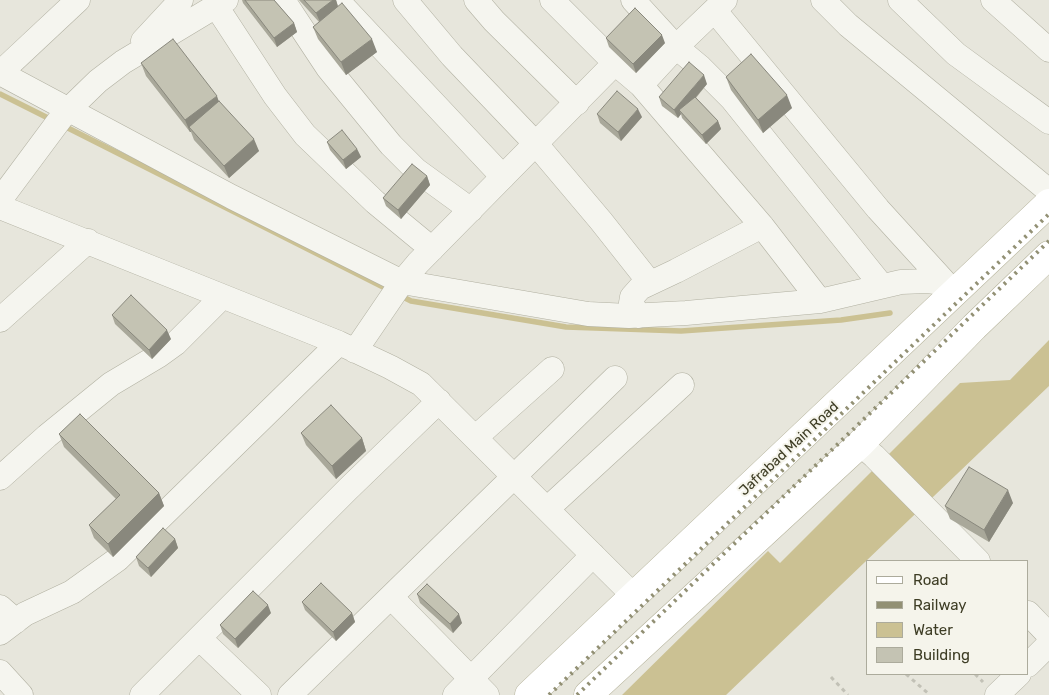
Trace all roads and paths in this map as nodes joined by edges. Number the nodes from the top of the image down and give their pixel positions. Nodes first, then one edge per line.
1 (78, 0) edge
2 (181, 0) edge
3 (283, 0) edge
4 (337, 0) edge
5 (405, 0) edge
6 (476, 0) edge
7 (552, 0) edge
8 (633, 0) edge
9 (823, 0) edge
10 (900, 0) edge
11 (993, 0) edge
12 (221, 3) edge
13 (720, 5) edge
14 (676, 47) junction
15 (1049, 50) edge
16 (123, 62) junction
17 (615, 63) junction
18 (0, 73) edge
19 (641, 86) junction
20 (577, 103) junction
21 (66, 111) junction
22 (1049, 122) edge
23 (536, 144) junction
24 (503, 177) junction
25 (1049, 192) edge
26 (0, 200) edge
27 (1049, 203) edge
28 (0, 207) edge
29 (471, 210) junction
30 (762, 226) junction
31 (88, 242) junction
32 (432, 249) junction
33 (1049, 256) edge
34 (650, 284) junction
35 (882, 286) junction
36 (949, 287) junction
37 (397, 290) junction
38 (222, 297) junction
39 (820, 301) junction
40 (638, 316) junction
41 (0, 320) edge
42 (347, 347) junction
43 (552, 369) dead end
44 (616, 378) dead end
45 (682, 385) dead end
46 (439, 401) junction
47 (476, 437) junction
48 (867, 450) junction
49 (515, 476) junction
50 (0, 478) edge
51 (547, 509) junction
52 (593, 555) junction
53 (977, 560) edge
54 (634, 596) junction
55 (391, 598) junction
56 (1029, 614) edge
57 (5, 620) edge
58 (1049, 635) edge
59 (199, 638) junction
60 (1049, 644) edge
61 (1029, 664) edge
62 (0, 672) edge
63 (907, 675) edge
64 (1018, 675) edge
65 (831, 677) dead end
66 (471, 690) edge
67 (21, 695) edge
68 (142, 695) edge
69 (259, 695) edge
70 (290, 695) edge
71 (528, 695) edge
72 (588, 695) edge
73 (848, 695) edge
74 (930, 695) edge
75 (997, 695) edge

1 - 18 street
2 - 16 street
3 - 29 street
4 - 24 street
5 - 23 street
6 - 20 street
7 - 17 street
8 - 14 street
9 - 25 street
10 - 22 street
11 - 15 street
12 - 16 street
12 - 32 street
13 - 14 street
13 - 36 street
14 - 19 street
14 - 35 street
16 - 21 street
17 - 19 street
17 - 20 street
18 - 21 street
19 - 30 street
20 - 23 street
21 - 26 street
21 - 37 street
23 - 24 street
23 - 34 street
24 - 29 street
27 - 36 main road, Jafrabad Main Road
28 - 31 street
29 - 32 street
30 - 34 street
30 - 39 street
31 - 38 street
31 - 41 street
32 - 37 street
33 - 48 main road
34 - 40 street
35 - 36 street
35 - 39 street
36 - 54 main road, Jafrabad Main Road
37 - 40 street
37 - 42 street
38 - 42 street
38 - 50 street
39 - 40 street
42 - 46 street
42 - 57 street
43 - 47 street
44 - 49 street
45 - 51 street
46 - 47 street
46 - 59 street
47 - 49 street
48 - 53 street
48 - 72 main road
49 - 51 street
49 - 55 street
51 - 52 street
52 - 54 street
52 - 66 street
54 - 71 main road, Jafrabad Main Road
55 - 66 street
55 - 70 street
56 - 58 street
59 - 68 street
59 - 69 street
60 - 61 street
62 - 67 street
63 - 74 path
64 - 75 street
65 - 73 path

